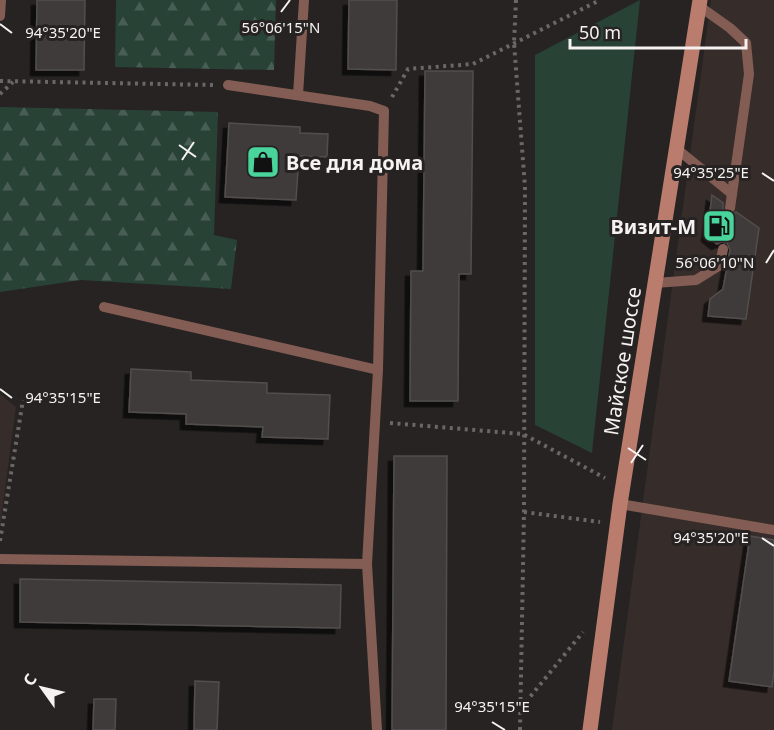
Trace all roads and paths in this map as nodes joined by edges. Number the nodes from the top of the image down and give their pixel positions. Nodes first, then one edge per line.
1 (2, 0) edge
2 (303, 0) edge
3 (516, 0) edge
4 (600, 0) edge
5 (700, 3) edge
6 (0, 16) edge
7 (514, 43) junction
8 (0, 81) edge
9 (13, 82) junction
10 (228, 85) joint
11 (0, 94) edge
12 (298, 95) junction
13 (384, 111) junction
14 (677, 148) junction
15 (732, 194) junction
16 (730, 208) dead end
17 (723, 249) dead end
18 (655, 283) junction
19 (104, 307) dead end
20 (378, 370) junction
21 (23, 400) dead end
22 (374, 422) junction
23 (523, 434) junction
24 (606, 479) dead end
25 (621, 504) junction
26 (524, 512) junction
27 (774, 530) edge
28 (599, 532) dead end
29 (0, 541) edge
30 (0, 559) edge
31 (367, 564) junction
32 (585, 629) dead end
33 (521, 708) junction
34 (377, 730) edge
35 (520, 730) edge
36 (590, 730) edge

1 - 6 lane
2 - 12 lane
3 - 7 path
4 - 7 path
5 - 14 street, Майское шоссе
5 - 15 lane
7 - 13 path
7 - 23 path
8 - 9 path
9 - 10 path
9 - 11 path
10 - 12 lane
12 - 13 lane
13 - 20 lane
14 - 15 lane
14 - 18 street, Майское шоссе
15 - 16 lane
17 - 18 lane
18 - 25 street, Майское шоссе
19 - 20 lane
20 - 22 lane
21 - 29 path
22 - 23 path
22 - 31 lane
23 - 24 path
23 - 26 path
25 - 27 lane
25 - 36 street, Майское шоссе
26 - 28 path
26 - 33 path
30 - 31 lane
31 - 34 lane
32 - 33 path
33 - 35 path

